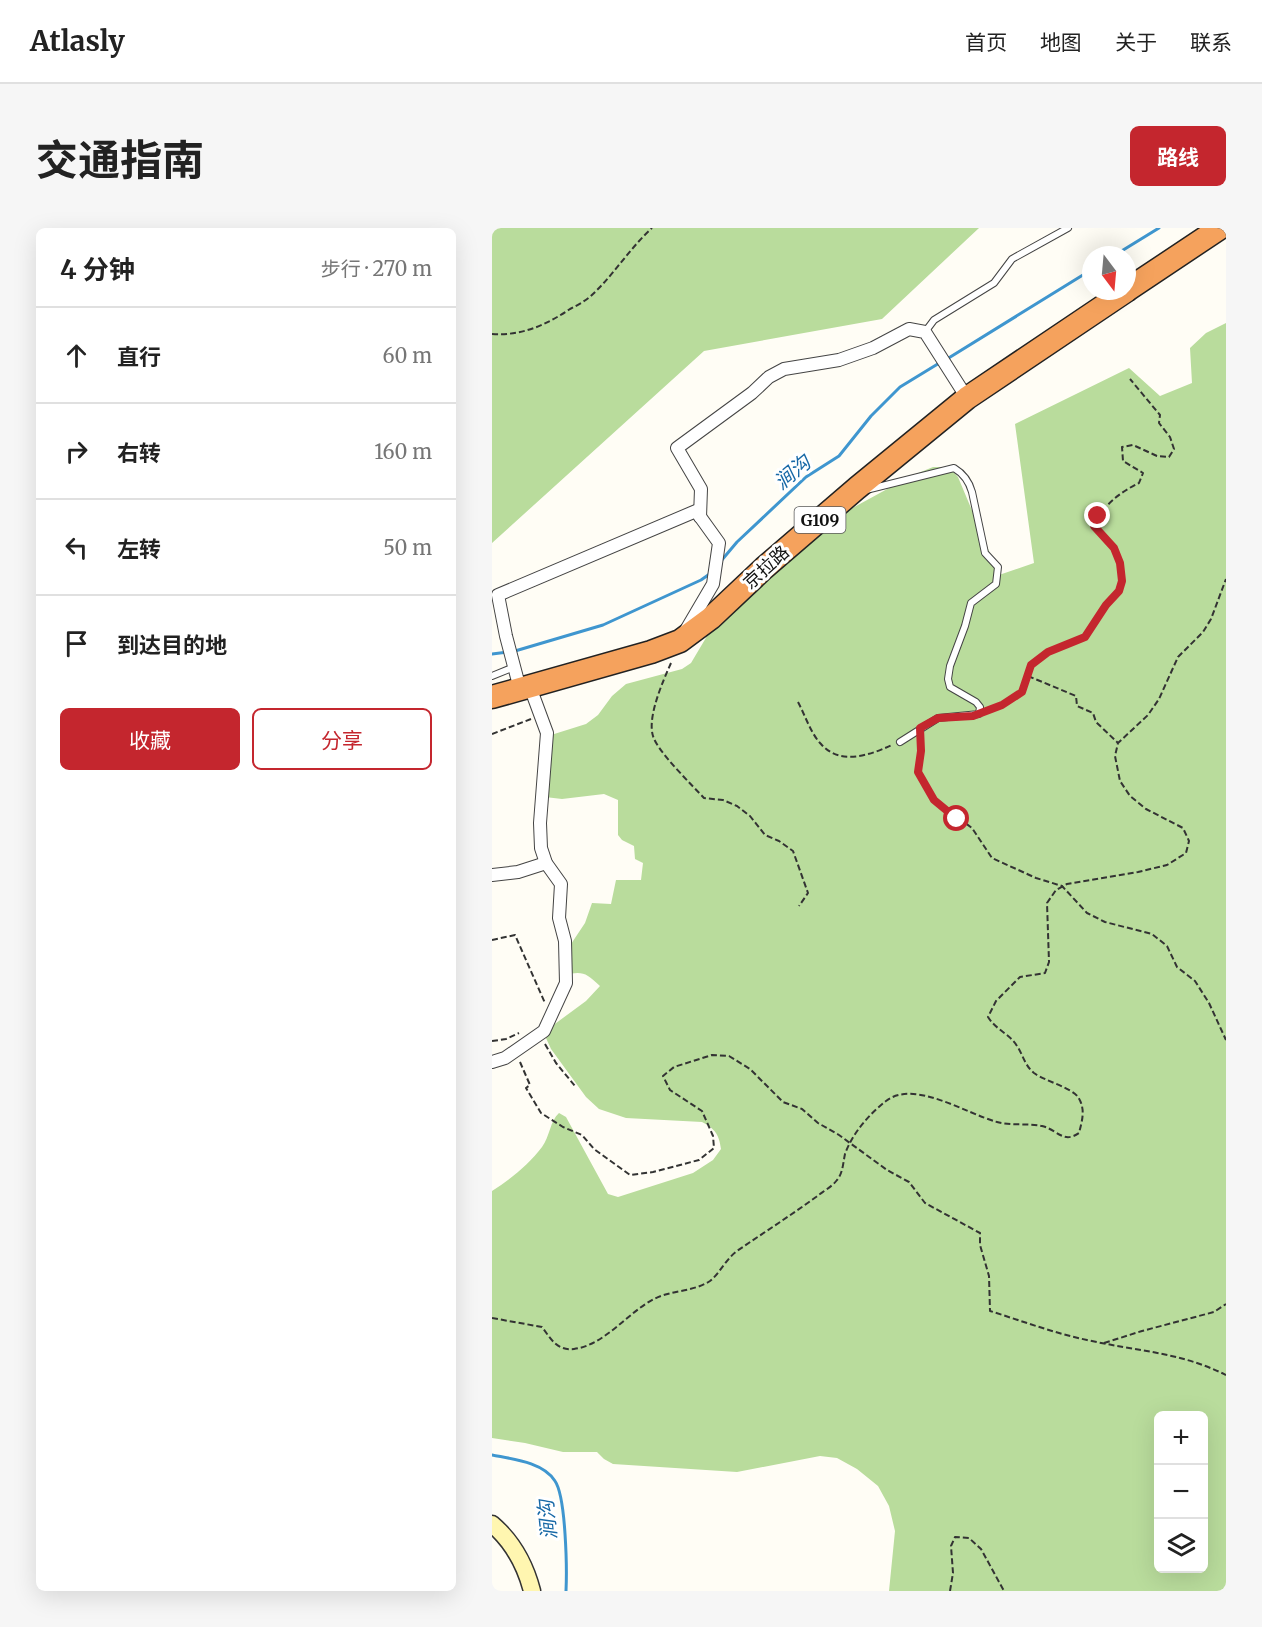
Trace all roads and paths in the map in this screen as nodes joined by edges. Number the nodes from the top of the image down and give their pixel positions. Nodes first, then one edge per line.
1 (646, 228) edge
2 (652, 228) edge
3 (1068, 228) edge
4 (1220, 228) edge
5 (647, 232) junction
6 (1136, 284) edge
7 (1113, 300) edge
8 (925, 332) junction
9 (492, 334) edge
10 (1130, 378) dead end
11 (966, 398) junction
12 (857, 488) junction
13 (700, 517) junction
14 (1226, 579) edge
15 (680, 641) junction
16 (514, 668) junction
17 (492, 676) edge
18 (1028, 676) junction
19 (525, 688) junction
20 (492, 698) edge
21 (798, 702) dead end
22 (979, 714) junction
23 (540, 716) junction
24 (920, 728) junction
25 (492, 734) edge
26 (900, 742) joint
27 (1118, 743) junction
28 (546, 863) junction
29 (492, 875) edge
30 (1062, 886) junction
31 (799, 906) dead end
32 (492, 940) edge
33 (562, 992) junction
34 (525, 1031) dead end
35 (539, 1034) junction
36 (1226, 1040) edge
37 (492, 1041) edge
38 (515, 1051) junction
39 (492, 1062) edge
40 (575, 1086) dead end
41 (850, 1145) junction
42 (1226, 1304) edge
43 (492, 1318) edge
44 (1103, 1344) junction
45 (1226, 1375) edge
46 (492, 1524) edge
47 (532, 1591) edge
48 (950, 1591) edge
49 (1004, 1591) edge

1 - 5 path
2 - 5 path
3 - 8 lane
4 - 6 highway, 京拉路 / G109
5 - 9 path
7 - 11 highway, 京拉路 / G109
8 - 11 street
8 - 13 street
10 - 18 path
11 - 12 highway, 京拉路 / G109
12 - 15 highway, 京拉路 / G109
12 - 22 lane
13 - 15 street
13 - 16 street
14 - 27 path
15 - 19 highway, 京拉路 / G109
15 - 31 path
16 - 17 lane
16 - 19 street
18 - 22 path
18 - 27 path
19 - 20 highway, 京拉路 / G109
19 - 23 street
21 - 26 path
22 - 24 lane
23 - 25 path
23 - 28 street
24 - 26 lane
24 - 30 path
27 - 30 path
28 - 29 street
28 - 33 street
30 - 36 path
30 - 41 path
32 - 33 path
33 - 35 street
34 - 37 path
35 - 38 street
35 - 40 path
38 - 39 street
38 - 41 path
41 - 43 path
41 - 44 path
42 - 44 path
44 - 45 path
46 - 47 street
48 - 49 path

